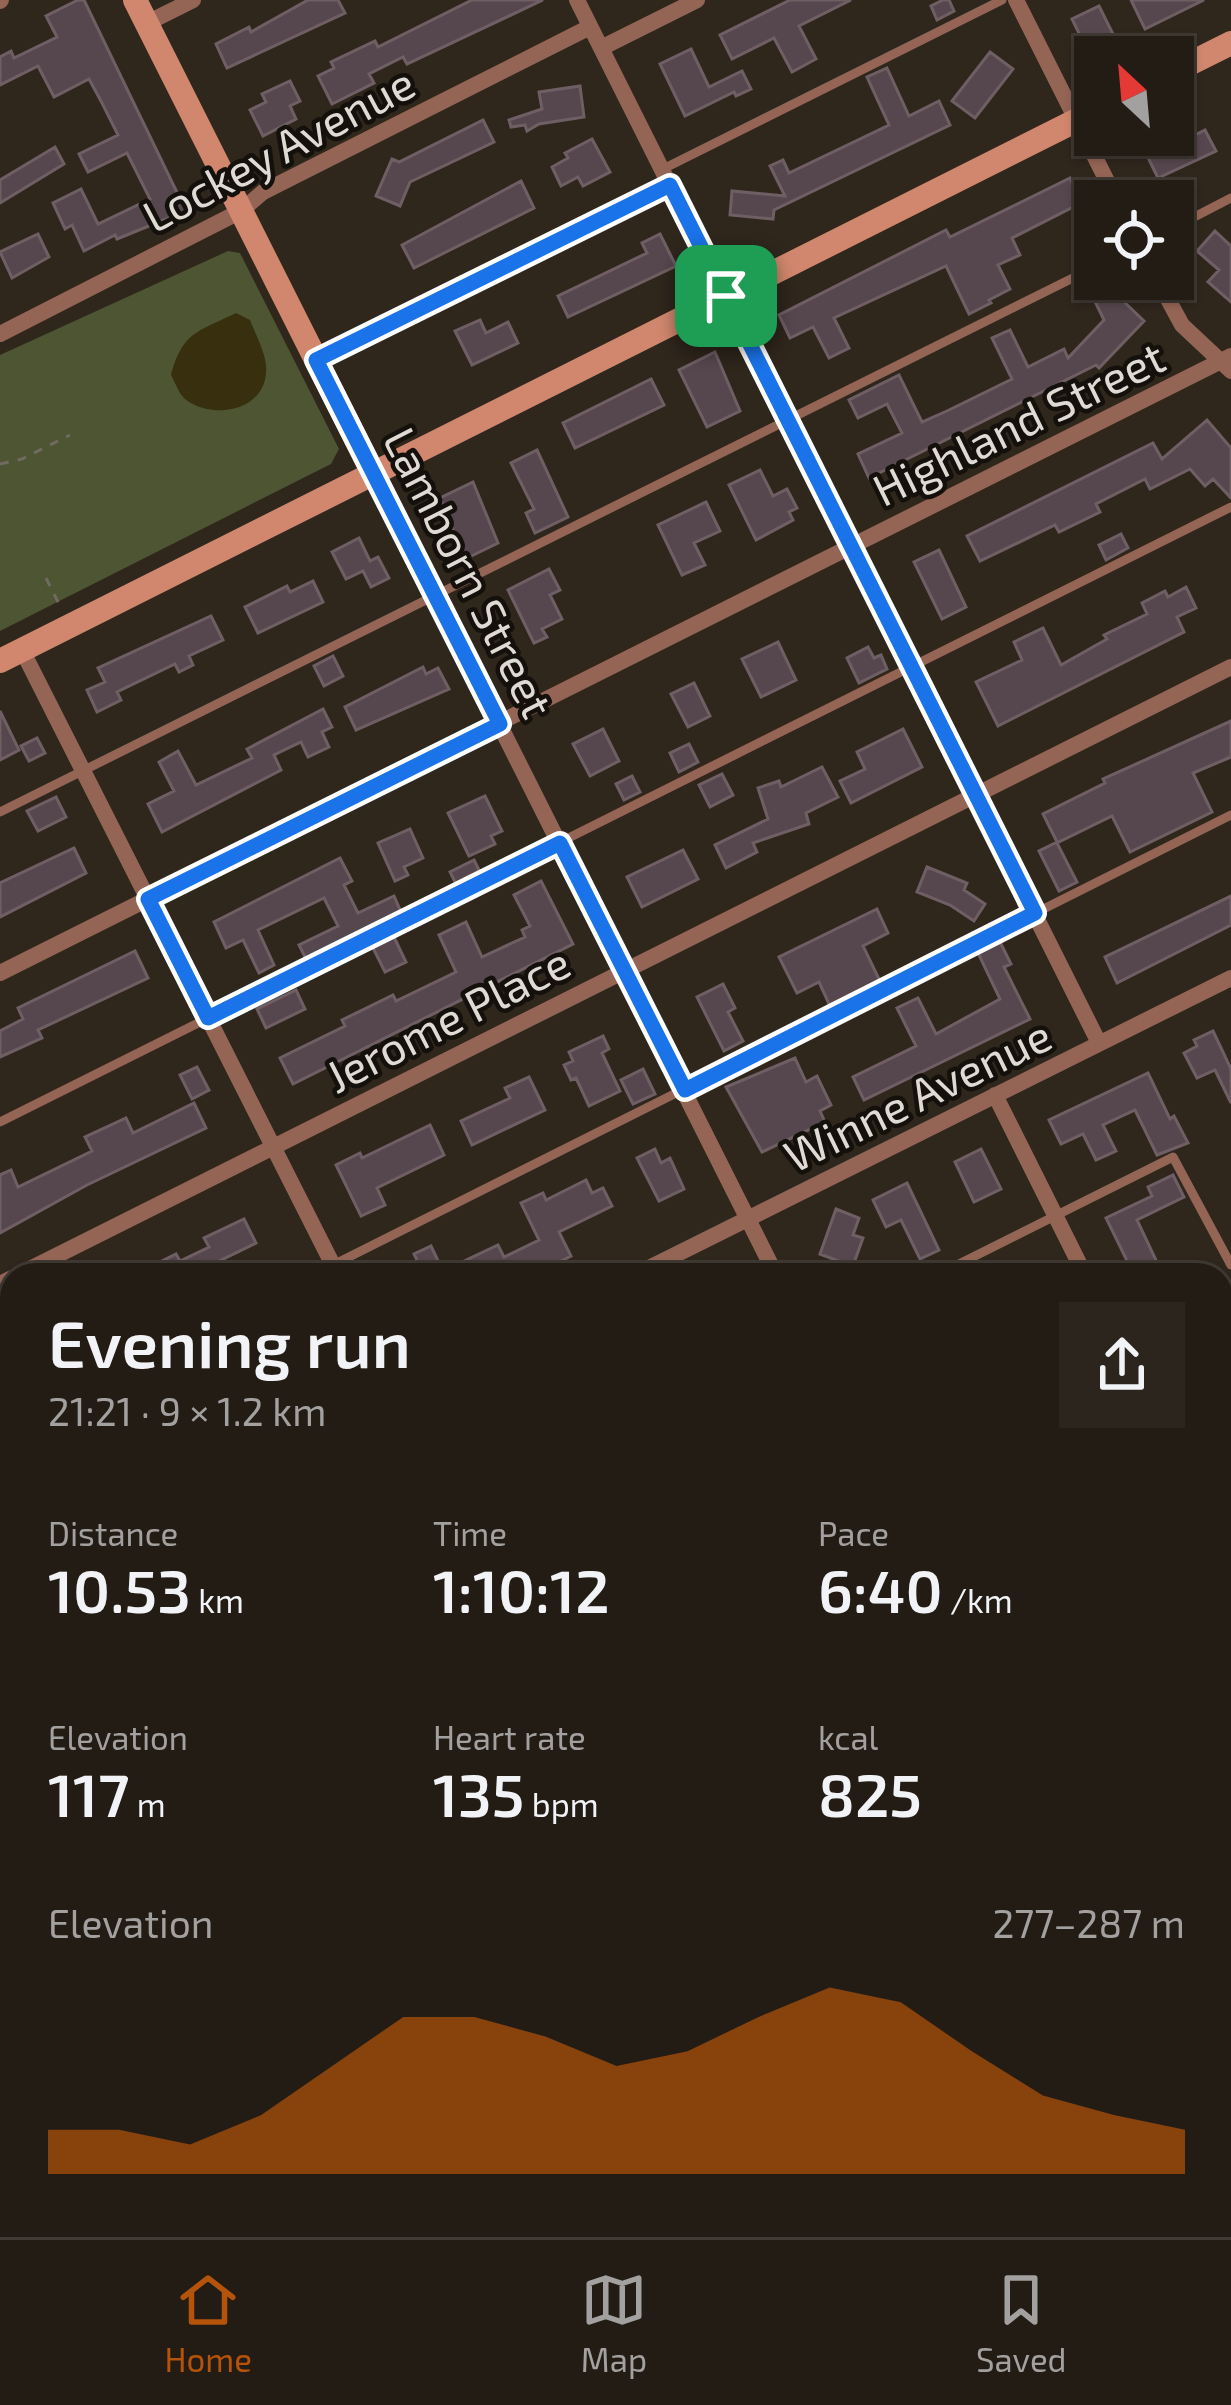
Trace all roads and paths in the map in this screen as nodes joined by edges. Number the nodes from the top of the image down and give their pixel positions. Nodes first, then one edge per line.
1 (193, 0) edge
2 (577, 0) edge
3 (697, 0) edge
4 (1002, 0) edge
5 (1016, 0) edge
6 (141, 12) edge
7 (590, 27) junction
8 (1231, 43) edge
9 (601, 48) junction
10 (1194, 62) edge
11 (1074, 96) edge
12 (1074, 122) edge
13 (666, 177) junction
14 (1231, 198) edge
15 (241, 212) junction
16 (1194, 217) edge
17 (1074, 277) edge
18 (726, 296) junction
19 (1168, 300) edge
20 (0, 334) edge
21 (316, 360) junction
22 (1227, 363) edge
23 (787, 419) junction
24 (70, 435) dead end
25 (49, 437) dead end
26 (52, 444) junction
27 (0, 464) edge
28 (374, 473) junction
29 (1231, 507) edge
30 (851, 546) junction
31 (46, 578) dead end
32 (434, 595) junction
33 (60, 605) dead end
34 (11, 656) edge
35 (911, 667) junction
36 (1231, 667) edge
37 (500, 724) junction
38 (83, 771) junction
39 (974, 794) junction
40 (0, 812) edge
41 (1231, 815) edge
42 (560, 843) junction
43 (148, 899) junction
44 (1035, 913) junction
45 (623, 970) junction
46 (0, 973) edge
47 (1231, 978) edge
48 (208, 1018) junction
49 (1099, 1043) junction
50 (685, 1090) junction
51 (995, 1095) junction
52 (0, 1122) edge
53 (272, 1145) junction
54 (1055, 1215) junction
55 (748, 1218) junction
56 (41, 1263) edge
57 (332, 1263) edge
58 (350, 1263) edge
59 (659, 1263) edge
60 (770, 1263) edge
61 (961, 1263) edge
62 (1079, 1263) edge
63 (1230, 1263) edge

1 - 6 street
2 - 7 street
3 - 9 street
4 - 13 lane
5 - 11 street
6 - 15 street, Lamborn Street
7 - 9 street
7 - 15 street, Lockey Avenue
8 - 10 street
9 - 13 street
12 - 18 street
13 - 18 street
13 - 21 street
14 - 16 lane
15 - 20 street, Lockey Avenue
15 - 21 street, Lamborn Street
17 - 23 lane
18 - 23 street
18 - 28 street
19 - 22 street
21 - 28 street, Lamborn Street
22 - 30 street, Highland Street
23 - 30 street
23 - 32 lane
24 - 26 path
25 - 26 path
26 - 27 path
28 - 32 street, Lamborn Street
28 - 34 street
29 - 35 lane
30 - 35 street
30 - 37 street, Highland Street
31 - 33 path
32 - 37 street, Lamborn Street
32 - 38 lane
34 - 38 street
35 - 39 street
35 - 42 lane
36 - 39 street, Jerome Place
37 - 42 street, Lamborn Street
37 - 43 street, Highland Street
38 - 40 lane
38 - 43 street
39 - 44 street
39 - 45 street, Jerome Place
41 - 44 lane
42 - 45 street, Lamborn Street
42 - 48 lane
43 - 46 street, Highland Street
43 - 48 street
44 - 49 street
44 - 50 lane
45 - 50 street, Lamborn Street
45 - 53 street, Jerome Place
47 - 49 street, Winne Avenue
48 - 52 lane
48 - 53 street
49 - 51 street, Winne Avenue
50 - 55 street, Lamborn Street
50 - 58 lane
51 - 54 street
51 - 55 street, Winne Avenue
53 - 56 street, Jerome Place
53 - 57 street
54 - 61 lane
54 - 62 street
54 - 63 lane
55 - 59 street, Winne Avenue
55 - 60 street, Lamborn Street

